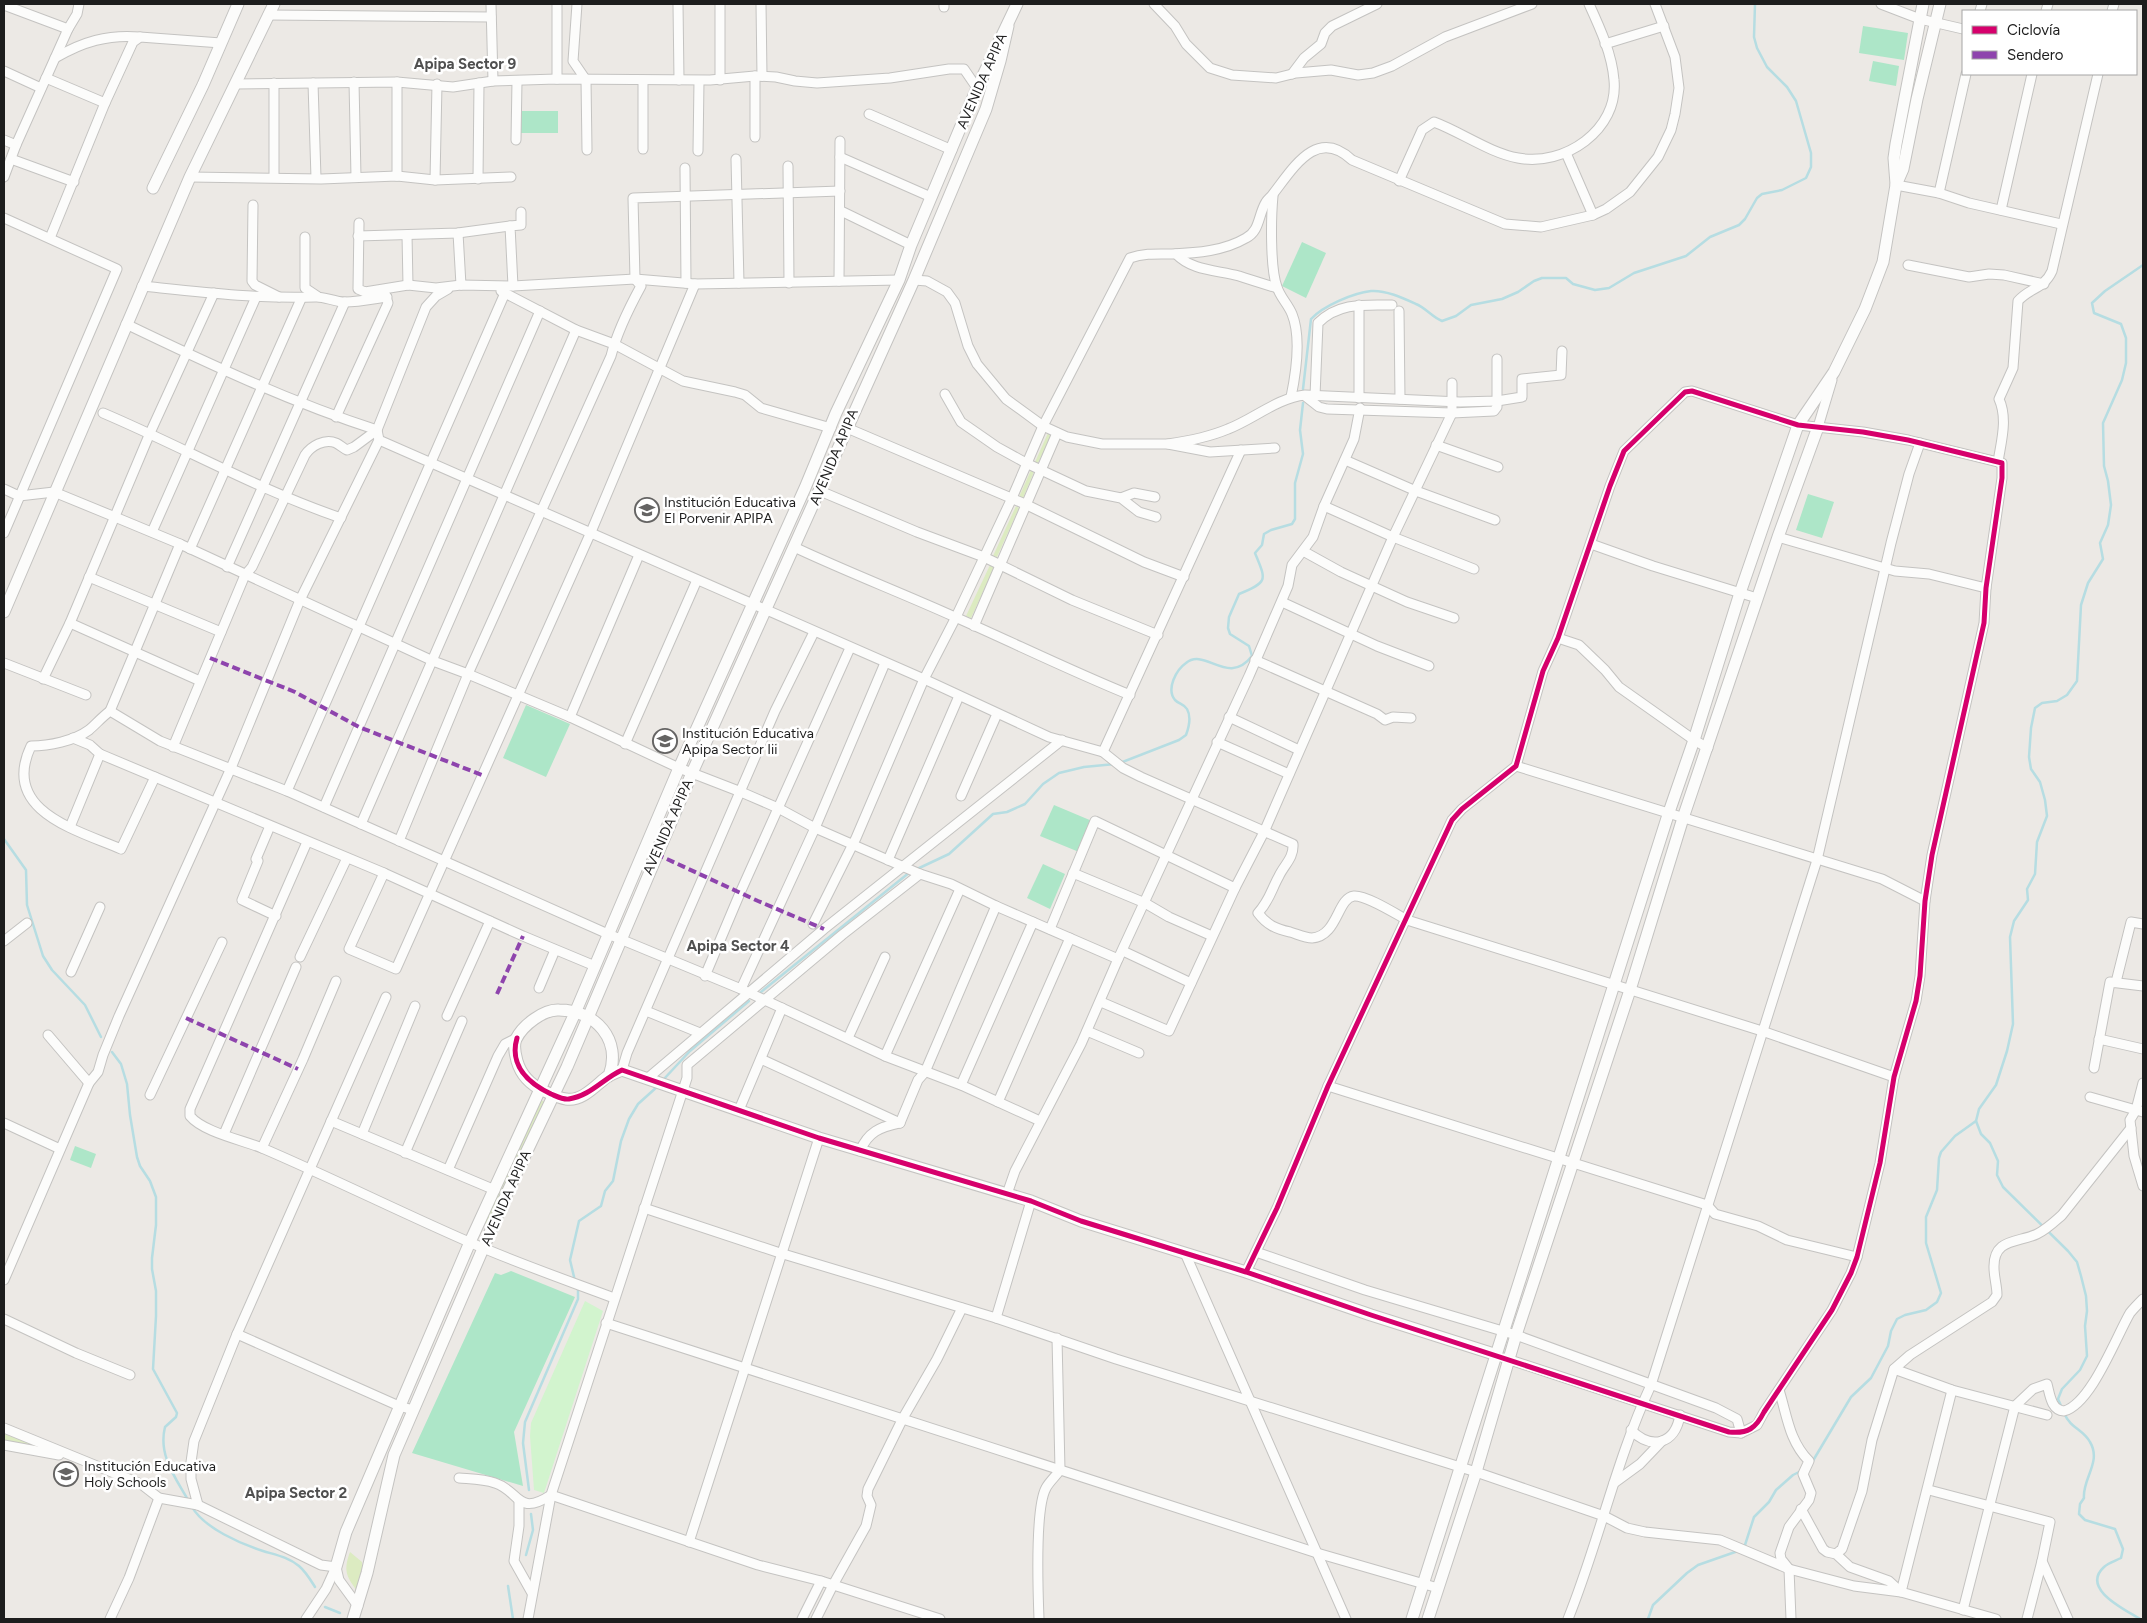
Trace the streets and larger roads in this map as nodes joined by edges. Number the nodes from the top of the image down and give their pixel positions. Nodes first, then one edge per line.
1 (79, 4) edge
2 (238, 4) edge
3 (274, 4) edge
4 (491, 4) edge
5 (557, 4) edge
6 (577, 4) edge
7 (678, 4) edge
8 (720, 4) edge
9 (761, 4) edge
10 (1017, 4) edge
11 (1154, 4) edge
12 (1377, 4) edge
13 (1532, 4) edge
14 (1589, 4) edge
15 (1655, 4) edge
16 (1880, 4) edge
17 (1923, 4) edge
18 (1940, 4) edge
19 (4, 5) edge
20 (268, 16) junction
21 (491, 16) junction
22 (1920, 19) junction
23 (1936, 23) junction
24 (1008, 26) junction
25 (1664, 26) junction
26 (68, 29) junction
27 (1962, 29) edge
28 (140, 37) junction
29 (221, 43) junction
30 (1605, 44) junction
31 (55, 58) junction
32 (4, 71) edge
33 (1292, 74) junction
34 (1966, 75) edge
35 (2032, 75) edge
36 (2098, 75) edge
37 (758, 76) junction
38 (46, 78) junction
39 (557, 79) junction
40 (517, 80) junction
41 (586, 80) junction
42 (643, 80) junction
43 (680, 80) junction
44 (720, 80) junction
45 (493, 81) junction
46 (699, 81) junction
47 (354, 82) junction
48 (397, 82) junction
49 (274, 83) junction
50 (313, 83) junction
51 (479, 83) junction
52 (235, 84) junction
53 (437, 84) junction
54 (41, 88) junction
55 (977, 88) junction
56 (105, 103) junction
57 (869, 114) dead end
58 (755, 137) dead end
59 (4, 140) edge
60 (516, 140) dead end
61 (840, 142) dead end
62 (16, 145) junction
63 (643, 149) dead end
64 (587, 150) dead end
65 (952, 150) junction
66 (698, 151) dead end
67 (1566, 153) junction
68 (840, 157) junction
69 (11, 158) junction
70 (736, 159) dead end
71 (788, 166) dead end
72 (685, 168) dead end
73 (397, 176) junction
74 (4, 177) edge
75 (190, 177) junction
76 (274, 177) junction
77 (356, 177) junction
78 (511, 177) dead end
79 (316, 178) junction
80 (478, 178) junction
81 (435, 180) junction
82 (1399, 181) junction
83 (74, 182) junction
84 (1896, 185) junction
85 (153, 188) dead end
86 (840, 191) junction
87 (1939, 193) junction
88 (788, 194) junction
89 (737, 195) junction
90 (1273, 196) junction
91 (686, 197) junction
92 (931, 197) junction
93 (253, 205) dead end
94 (2001, 210) junction
95 (840, 211) junction
96 (520, 212) dead end
97 (1593, 215) junction
98 (4, 218) edge
99 (359, 223) dead end
100 (2062, 224) junction
101 (510, 226) junction
102 (458, 232) junction
103 (407, 235) junction
104 (358, 236) junction
105 (305, 237) dead end
106 (50, 238) junction
107 (911, 244) junction
108 (1176, 254) junction
109 (1908, 265) dead end
110 (635, 279) junction
111 (898, 280) junction
112 (914, 280) junction
113 (839, 282) junction
114 (738, 283) junction
115 (789, 283) junction
116 (690, 284) junction
117 (2044, 284) junction
118 (408, 285) junction
119 (142, 286) junction
120 (457, 286) junction
121 (492, 286) junction
122 (513, 286) junction
123 (1277, 288) junction
124 (214, 293) junction
125 (384, 293) junction
126 (505, 293) junction
127 (317, 296) junction
128 (256, 297) junction
129 (280, 297) junction
130 (301, 299) junction
131 (345, 302) junction
132 (1359, 305) junction
133 (1392, 305) dead end
134 (540, 311) junction
135 (1399, 311) dead end
136 (126, 324) junction
137 (576, 330) junction
138 (614, 344) junction
139 (1562, 351) dead end
140 (187, 354) junction
141 (1497, 358) dead end
142 (661, 367) junction
143 (224, 370) junction
144 (1834, 372) junction
145 (1452, 382) dead end
146 (262, 386) junction
147 (945, 394) dead end
148 (1305, 396) junction
149 (1315, 396) junction
150 (1291, 397) junction
151 (1359, 398) junction
152 (1400, 399) junction
153 (1497, 401) junction
154 (300, 402) junction
155 (1452, 402) junction
156 (1360, 408) junction
157 (103, 413) dead end
158 (1452, 413) junction
159 (336, 417) junction
160 (1798, 425) junction
161 (1043, 426) junction
162 (830, 428) junction
163 (847, 428) junction
164 (1818, 428) junction
165 (377, 430) junction
166 (150, 433) junction
167 (1057, 433) junction
168 (379, 440) junction
169 (1920, 443) junction
170 (1168, 444) junction
171 (1436, 445) junction
172 (1275, 448) dead end
173 (1242, 450) junction
174 (187, 451) junction
175 (1345, 460) junction
176 (431, 462) junction
177 (1998, 462) junction
178 (1026, 463) junction
179 (1498, 467) dead end
180 (225, 468) junction
181 (1041, 470) junction
182 (468, 478) junction
183 (263, 486) junction
184 (4, 489) edge
185 (820, 491) junction
186 (1416, 491) junction
187 (54, 492) junction
188 (505, 494) junction
189 (19, 496) junction
190 (286, 497) junction
191 (1155, 497) dead end
192 (1012, 498) junction
193 (1121, 498) junction
194 (1025, 504) junction
195 (1324, 506) junction
196 (542, 512) junction
197 (115, 516) junction
198 (1156, 517) dead end
199 (341, 518) junction
200 (1495, 520) dead end
201 (152, 532) junction
202 (590, 532) junction
203 (4, 534) edge
204 (1393, 537) junction
205 (1778, 537) junction
206 (180, 544) junction
207 (1591, 544) junction
208 (794, 547) junction
209 (190, 549) junction
210 (1303, 552) junction
211 (639, 555) junction
212 (984, 557) junction
213 (1000, 565) junction
214 (228, 567) junction
215 (1474, 568) dead end
216 (1885, 568) junction
217 (245, 575) junction
218 (89, 577) junction
219 (1184, 577) junction
220 (697, 580) junction
221 (1372, 585) junction
222 (1986, 588) junction
223 (1740, 593) junction
224 (1757, 598) junction
225 (300, 600) junction
226 (1282, 602) junction
227 (156, 604) junction
228 (751, 605) junction
229 (765, 611) junction
230 (4, 612) edge
231 (956, 617) junction
232 (1454, 618) dead end
233 (70, 623) junction
234 (974, 626) junction
235 (357, 627) junction
236 (221, 632) junction
237 (814, 632) junction
238 (1351, 633) junction
239 (1158, 635) junction
240 (1558, 638) junction
241 (395, 643) junction
242 (850, 648) junction
243 (134, 652) junction
244 (433, 660) junction
245 (1255, 660) junction
246 (4, 663) edge
247 (885, 663) junction
248 (1429, 666) dead end
249 (468, 674) junction
250 (43, 679) junction
251 (924, 680) junction
252 (200, 681) junction
253 (1325, 691) junction
254 (86, 695) dead end
255 (517, 695) junction
256 (1130, 695) junction
257 (959, 696) junction
258 (110, 711) junction
259 (997, 714) junction
260 (570, 717) junction
261 (1229, 717) junction
262 (1411, 718) dead end
263 (73, 738) junction
264 (1062, 740) junction
265 (1694, 740) junction
266 (1217, 742) junction
267 (625, 744) junction
268 (173, 747) junction
269 (1708, 748) junction
270 (1299, 750) junction
271 (1103, 752) junction
272 (100, 754) junction
273 (1516, 766) junction
274 (231, 768) junction
275 (679, 768) junction
276 (692, 772) junction
277 (1289, 774) junction
278 (155, 777) junction
279 (287, 791) junction
280 (741, 792) junction
281 (961, 796) dead end
282 (1192, 800) junction
283 (215, 803) junction
284 (324, 807) junction
285 (778, 808) junction
286 (1668, 815) junction
287 (1683, 818) junction
288 (361, 824) junction
289 (270, 826) junction
290 (70, 827) junction
291 (815, 828) junction
292 (1264, 832) junction
293 (399, 840) junction
294 (307, 842) junction
295 (852, 844) junction
296 (1166, 855) junction
297 (347, 858) junction
298 (888, 860) junction
299 (1817, 860) junction
300 (444, 861) junction
301 (903, 866) junction
302 (384, 873) junction
303 (1073, 873) junction
304 (920, 874) junction
305 (1235, 888) junction
306 (960, 889) junction
307 (430, 893) junction
308 (1925, 901) junction
309 (1144, 903) junction
310 (996, 906) junction
311 (100, 907) dead end
312 (276, 916) junction
313 (1407, 920) junction
314 (490, 921) junction
315 (1033, 922) junction
316 (26, 923) dead end
317 (813, 924) dead end
318 (2143, 924) edge
319 (1050, 930) junction
320 (608, 934) junction
321 (1212, 936) junction
322 (620, 938) junction
323 (1070, 938) junction
324 (4, 941) edge
325 (222, 942) dead end
326 (555, 950) junction
327 (1120, 955) junction
328 (300, 957) dead end
329 (885, 957) dead end
330 (670, 958) junction
331 (296, 966) dead end
332 (595, 966) junction
333 (71, 972) dead end
334 (706, 976) junction
335 (336, 981) dead end
336 (2116, 982) junction
337 (1190, 983) junction
338 (1613, 986) junction
339 (2143, 986) edge
340 (539, 988) dead end
341 (1630, 990) junction
342 (745, 991) junction
343 (386, 997) dead end
344 (764, 1001) junction
345 (1101, 1002) junction
346 (415, 1006) dead end
347 (782, 1008) junction
348 (646, 1011) junction
349 (575, 1013) junction
350 (447, 1016) dead end
351 (586, 1017) junction
352 (462, 1021) dead end
353 (1087, 1031) junction
354 (1762, 1031) junction
355 (700, 1033) junction
356 (48, 1035) dead end
357 (517, 1038) junction
358 (848, 1038) junction
359 (2099, 1039) junction
360 (2143, 1049) edge
361 (1139, 1053) dead end
362 (885, 1056) junction
363 (760, 1059) junction
364 (2094, 1068) dead end
365 (622, 1070) junction
366 (925, 1072) junction
367 (609, 1076) junction
368 (1894, 1076) junction
369 (648, 1078) junction
370 (89, 1083) junction
371 (2143, 1083) edge
372 (961, 1085) junction
373 (1328, 1086) junction
374 (540, 1089) junction
375 (682, 1091) junction
376 (150, 1095) dead end
377 (554, 1095) junction
378 (2090, 1097) dead end
379 (998, 1102) junction
380 (739, 1110) junction
381 (2140, 1111) edge
382 (331, 1121) junction
383 (1040, 1121) junction
384 (4, 1123) edge
385 (900, 1123) junction
386 (2131, 1128) junction
387 (224, 1134) junction
388 (362, 1134) junction
389 (819, 1138) junction
390 (262, 1148) junction
391 (60, 1149) junction
392 (860, 1151) junction
393 (405, 1152) junction
394 (1559, 1158) junction
395 (1573, 1162) junction
396 (309, 1169) junction
397 (448, 1170) junction
398 (2143, 1186) edge
399 (495, 1190) junction
400 (1007, 1194) junction
401 (1031, 1201) junction
402 (1707, 1205) junction
403 (644, 1208) junction
404 (470, 1242) junction
405 (484, 1248) junction
406 (1256, 1252) junction
407 (1185, 1253) junction
408 (780, 1254) junction
409 (1856, 1257) junction
410 (1246, 1272) junction
411 (4, 1280) edge
412 (614, 1298) junction
413 (2143, 1299) edge
414 (962, 1308) junction
415 (996, 1318) junction
416 (4, 1319) edge
417 (606, 1323) junction
418 (1504, 1332) junction
419 (237, 1334) junction
420 (1516, 1336) junction
421 (1057, 1338) junction
422 (1497, 1355) junction
423 (1510, 1360) junction
424 (744, 1369) junction
425 (1894, 1369) junction
426 (130, 1375) dead end
427 (1650, 1385) junction
428 (1779, 1390) junction
429 (1952, 1390) junction
430 (1251, 1401) junction
431 (1642, 1403) junction
432 (399, 1406) junction
433 (2015, 1406) junction
434 (413, 1410) junction
435 (1680, 1415) junction
436 (2047, 1415) dead end
437 (903, 1418) junction
438 (4, 1428) edge
439 (1631, 1430) junction
440 (1741, 1433) junction
441 (1662, 1441) junction
442 (4, 1445) edge
443 (76, 1458) junction
444 (1461, 1468) junction
445 (1060, 1470) junction
446 (1476, 1472) junction
447 (460, 1478) dead end
448 (1614, 1484) junction
449 (1928, 1490) junction
450 (550, 1495) junction
451 (159, 1498) junction
452 (519, 1500) junction
453 (198, 1505) junction
454 (1990, 1507) junction
455 (1801, 1509) junction
456 (1604, 1516) junction
457 (689, 1542) junction
458 (1317, 1553) junction
459 (1836, 1554) junction
460 (2042, 1560) junction
461 (336, 1567) junction
462 (1789, 1568) junction
463 (821, 1581) junction
464 (1423, 1583) junction
465 (833, 1585) junction
466 (1438, 1588) junction
467 (1901, 1592) junction
468 (532, 1593) junction
469 (358, 1606) junction
470 (1963, 1610) junction
471 (110, 1619) edge
472 (306, 1619) edge
473 (353, 1619) edge
474 (528, 1619) edge
475 (802, 1619) edge
476 (816, 1619) edge
477 (940, 1619) edge
478 (1039, 1619) edge
479 (1346, 1619) edge
480 (1412, 1619) edge
481 (1428, 1619) edge
482 (1568, 1619) edge
483 (1792, 1619) edge
484 (1996, 1619) edge
485 (2027, 1619) edge
486 (2068, 1619) edge

1 - 26 street
2 - 29 street
3 - 20 street
4 - 21 street
5 - 39 street
6 - 41 street
7 - 43 street
8 - 44 street
9 - 37 street
10 - 24 street, AVENIDA APIPA
11 - 33 street
12 - 33 street
13 - 33 street
14 - 30 street
15 - 25 street
16 - 22 street
17 - 22 street
18 - 23 street
19 - 26 street
20 - 21 street
20 - 52 street
21 - 45 street
22 - 23 street
22 - 84 street
23 - 27 street
23 - 84 street
24 - 55 street, AVENIDA APIPA
24 - 112 street, AVENIDA APIPA
25 - 30 street
25 - 97 street
26 - 31 street
28 - 29 street
28 - 31 street
28 - 56 street
29 - 85 street
30 - 67 street
31 - 38 street
32 - 54 street
34 - 87 street
35 - 94 street
36 - 100 street
37 - 44 street
37 - 55 street
37 - 58 street
38 - 54 street
38 - 56 street
39 - 40 street
39 - 41 street
40 - 45 street
40 - 60 street
41 - 42 street
41 - 64 street
42 - 43 street
42 - 63 street
43 - 46 street
44 - 46 street
45 - 51 street
46 - 66 street
47 - 48 street
47 - 50 street
47 - 77 street
48 - 53 street
48 - 73 street
49 - 50 street
49 - 52 street
49 - 76 street
50 - 79 street
51 - 53 street
51 - 80 street
52 - 75 street
53 - 81 street
54 - 62 street
55 - 65 street, AVENIDA APIPA
56 - 83 street
57 - 65 street
59 - 62 street
61 - 68 street
62 - 69 street
65 - 92 street, AVENIDA APIPA
67 - 82 street
67 - 97 street
68 - 86 street
68 - 92 street
69 - 74 street
69 - 83 street
70 - 89 street
71 - 88 street
72 - 91 street
73 - 77 street
73 - 81 street
75 - 76 street
75 - 119 street
76 - 79 street
77 - 79 street
78 - 80 street
80 - 81 street
82 - 90 street
82 - 97 street
83 - 106 street
84 - 87 street
84 - 144 street
86 - 88 street
86 - 95 street
87 - 94 street
88 - 89 street
88 - 115 street
89 - 91 street
89 - 114 street
90 - 108 street
90 - 123 street
91 - 110 street
91 - 116 street
92 - 107 street, AVENIDA APIPA
93 - 129 street
94 - 100 street
95 - 107 street
95 - 113 street
96 - 101 street
98 - 106 street
99 - 104 street
100 - 117 street
101 - 102 street
101 - 122 street
102 - 103 street
102 - 120 street
103 - 104 street
103 - 118 street
104 - 125 street
105 - 127 street
106 - 189 street
107 - 111 street, AVENIDA APIPA
108 - 123 street
108 - 161 street
109 - 117 street
110 - 116 street
110 - 122 street
110 - 138 street
111 - 113 street
111 - 162 street, AVENIDA APIPA
112 - 161 street
112 - 163 street, AVENIDA APIPA
113 - 115 street
114 - 115 street
114 - 116 street
116 - 142 street
117 - 177 street
118 - 120 street
118 - 125 street
119 - 124 street
119 - 136 street
120 - 121 street
120 - 165 street
121 - 122 street
121 - 126 street
123 - 150 street
124 - 128 street
124 - 140 street
125 - 131 street
125 - 159 street
126 - 134 street
126 - 176 street
127 - 130 street
127 - 131 street
128 - 129 street
128 - 143 street
129 - 130 street
130 - 146 street
131 - 154 street
132 - 133 street
132 - 149 street
132 - 151 street
134 - 137 street
134 - 182 street
135 - 152 street
136 - 140 street
136 - 187 street
137 - 138 street
137 - 188 street
138 - 142 street
138 - 196 street
139 - 153 street
140 - 143 street
140 - 166 street
141 - 153 street
142 - 162 street
142 - 202 street
143 - 146 street
143 - 174 street
144 - 160 street
144 - 164 street
145 - 155 street
146 - 154 street
146 - 180 street
147 - 178 street
148 - 149 street
148 - 150 street
148 - 156 street
149 - 151 street
150 - 170 street
151 - 152 street
152 - 155 street
153 - 155 street
153 - 158 street
154 - 159 street
154 - 183 street
155 - 158 street
156 - 158 street
156 - 175 street
157 - 166 street
158 - 171 street
159 - 165 street
160 - 164 street
160 - 207 street
160 - 223 street
161 - 167 street
161 - 178 street
162 - 228 street, AVENIDA APIPA
163 - 185 street, AVENIDA APIPA
163 - 192 street
164 - 169 street
164 - 205 street
165 - 168 street
165 - 190 street
166 - 174 street
166 - 197 street
167 - 170 street
167 - 181 street
168 - 176 street
168 - 199 street
169 - 177 street
169 - 216 street
170 - 173 street
171 - 179 street
171 - 186 street
172 - 173 street
173 - 219 street
174 - 180 street
174 - 201 street
175 - 186 street
175 - 195 street
176 - 182 street
176 - 235 street
177 - 222 street
178 - 181 street
178 - 192 street
180 - 183 street
180 - 209 street
181 - 193 street
181 - 194 street
182 - 188 street
182 - 241 street
183 - 190 street
183 - 214 street
184 - 189 street
185 - 208 street, AVENIDA APIPA
185 - 212 street
186 - 200 street
186 - 204 street
187 - 189 street
187 - 197 street
187 - 230 street
188 - 196 street
188 - 244 street
189 - 203 street
190 - 199 street
190 - 217 street
191 - 193 street
192 - 194 street
192 - 212 street
193 - 198 street
194 - 213 street
194 - 219 street
195 - 204 street
195 - 210 street
196 - 202 street
196 - 249 street
197 - 201 street
197 - 218 street
199 - 225 street
201 - 206 street
202 - 211 street
202 - 255 street
204 - 215 street
204 - 221 street
205 - 216 street
205 - 224 street
206 - 209 street
206 - 227 street
207 - 223 street
207 - 240 street
208 - 229 street, AVENIDA APIPA
208 - 231 street
209 - 214 street
210 - 221 street
210 - 226 street
211 - 220 street
211 - 260 street
212 - 213 street
212 - 231 street
213 - 234 street
213 - 239 street
214 - 217 street
216 - 222 street
216 - 299 street
217 - 225 street
217 - 236 street
218 - 227 street
218 - 233 street
219 - 239 street
220 - 228 street
220 - 267 street
221 - 232 street
221 - 238 street
222 - 308 street
223 - 224 street
223 - 265 street
224 - 269 street
225 - 235 street
225 - 274 street
226 - 238 street
226 - 245 street
227 - 236 street
227 - 243 street
228 - 229 street
228 - 275 street, AVENIDA APIPA
229 - 237 street
229 - 276 street, AVENIDA APIPA
231 - 234 street
231 - 251 street
233 - 243 street
233 - 250 street
234 - 256 street
235 - 241 street
235 - 279 street
236 - 252 street
237 - 242 street
237 - 280 street
238 - 248 street
238 - 253 street
239 - 256 street
240 - 265 street
240 - 273 street
241 - 244 street
241 - 284 street
242 - 247 street
242 - 285 street
243 - 252 street
243 - 258 street
244 - 249 street
244 - 288 street
245 - 253 street
245 - 261 street
246 - 250 street
247 - 251 street
247 - 291 street
249 - 255 street
249 - 293 street
250 - 254 street
251 - 257 street
251 - 295 street
252 - 268 street
253 - 262 street
253 - 270 street
255 - 260 street
255 - 300 street
256 - 271 street
257 - 259 street
257 - 298 street
258 - 263 street
258 - 268 street
259 - 264 street
259 - 281 street
260 - 267 street
261 - 266 street
261 - 270 street
263 - 272 street
263 - 290 street
264 - 271 street
264 - 301 street
265 - 269 street
265 - 286 street
266 - 277 street
266 - 282 street
267 - 275 street
268 - 274 street
269 - 287 street
270 - 277 street
271 - 282 street
272 - 278 street
272 - 290 street
273 - 286 street
273 - 313 street
274 - 279 street
274 - 283 street
275 - 276 street
275 - 320 street, AVENIDA APIPA
276 - 280 street
276 - 322 street, AVENIDA APIPA
277 - 292 street
278 - 283 street
278 - 290 street
279 - 284 street
280 - 285 street
280 - 330 street
282 - 292 street
282 - 296 street
283 - 289 street
283 - 370 street
284 - 288 street
285 - 291 street
285 - 334 street
286 - 287 street
286 - 338 street
287 - 299 street
287 - 341 street
288 - 293 street
289 - 294 street
289 - 312 street
291 - 295 street
291 - 342 street
292 - 305 street
292 - 313 street
293 - 300 street
294 - 297 street
294 - 312 street
295 - 298 street
295 - 317 street
296 - 303 street
296 - 305 street
296 - 309 street
297 - 302 street
297 - 328 street
298 - 301 street
299 - 308 street
299 - 354 street
300 - 307 street
300 - 320 street
301 - 304 street
301 - 342 street
302 - 307 street
302 - 307 street
303 - 309 street
303 - 319 street
304 - 306 street
304 - 344 street
305 - 321 street
306 - 310 street
306 - 362 street
307 - 314 street
308 - 368 street
309 - 321 street
309 - 327 street
310 - 315 street
310 - 366 street
311 - 333 street
312 - 387 street
313 - 338 street
313 - 373 street
314 - 326 street
314 - 350 street
315 - 319 street
315 - 372 street
316 - 324 street
318 - 336 street
319 - 323 street
320 - 322 street
320 - 332 street, AVENIDA APIPA
321 - 337 street
322 - 330 street
322 - 351 street, AVENIDA APIPA
323 - 327 street
323 - 379 street
325 - 376 street
326 - 332 street
326 - 340 street
327 - 337 street
327 - 345 street
329 - 358 street
330 - 334 street
330 - 348 street
331 - 387 street
332 - 349 street, AVENIDA APIPA
334 - 342 street
335 - 390 street
336 - 339 street
336 - 359 street
337 - 345 street
338 - 341 street
338 - 394 street
341 - 354 street
341 - 395 street
342 - 344 street
342 - 355 street
343 - 382 street
344 - 347 street
344 - 375 street
345 - 353 street
346 - 388 street
347 - 358 street
347 - 363 street
348 - 355 street
348 - 365 street
349 - 351 street
349 - 357 street
349 - 374 street, AVENIDA APIPA
351 - 367 street
351 - 377 street, AVENIDA APIPA
352 - 393 street
353 - 361 street
353 - 383 street
354 - 368 street
354 - 402 street
355 - 369 street
356 - 370 street
357 - 374 street
357 - 397 street
358 - 362 street
359 - 360 street
359 - 364 street
362 - 366 street
363 - 380 street
363 - 385 street
365 - 367 street
365 - 369 street
366 - 372 street
366 - 385 street
367 - 377 street
368 - 409 street
369 - 375 street
370 - 391 street
371 - 381 street
372 - 379 street
373 - 394 street
373 - 406 street
374 - 377 street
374 - 399 street, AVENIDA APIPA
375 - 380 street
375 - 403 street
377 - 405 street, AVENIDA APIPA
378 - 381 street
379 - 383 street
380 - 389 street
381 - 386 street
382 - 388 street
382 - 396 street
383 - 400 street
384 - 391 street
385 - 392 street
386 - 398 street
386 - 425 street
387 - 390 street
388 - 393 street
389 - 392 street
389 - 408 street
390 - 396 street
391 - 411 street
392 - 400 street
393 - 397 street
394 - 395 street
394 - 418 street
395 - 402 street
395 - 420 street
396 - 404 street
396 - 419 street
397 - 399 street
399 - 404 street, AVENIDA APIPA
400 - 401 street
401 - 407 street
401 - 415 street
402 - 409 street
402 - 427 street
403 - 408 street
403 - 412 street
404 - 405 street
404 - 432 street, AVENIDA APIPA
405 - 412 street
405 - 434 street, AVENIDA APIPA
406 - 410 street
406 - 418 street
407 - 410 street
407 - 430 street
408 - 414 street
408 - 424 street
409 - 428 street
410 - 422 street
412 - 417 street
413 - 433 street
414 - 415 street
414 - 437 street
415 - 421 street
416 - 426 street
417 - 424 street
417 - 450 street
418 - 420 street
418 - 422 street
419 - 432 street
419 - 453 street
420 - 423 street
420 - 427 street
421 - 430 street
421 - 445 street
422 - 423 street
422 - 444 street
423 - 431 street
423 - 446 street
424 - 437 street
424 - 457 street
425 - 429 street
425 - 459 street
427 - 431 street
427 - 440 street
428 - 440 street
428 - 455 street
429 - 433 street
429 - 449 street
430 - 444 street
430 - 458 street
431 - 435 street
431 - 439 street
432 - 434 street
432 - 461 street, AVENIDA APIPA
433 - 436 street
433 - 454 street
434 - 469 street, AVENIDA APIPA
435 - 440 street
435 - 441 street
437 - 445 street
437 - 465 street
438 - 443 street
439 - 441 street
439 - 448 street
441 - 448 street
442 - 443 street
443 - 451 street
444 - 446 street
444 - 464 street
445 - 458 street
445 - 478 street
446 - 456 street
446 - 466 street
447 - 452 street
448 - 456 street
449 - 454 street
449 - 467 street
450 - 452 street
450 - 457 street
450 - 468 street
451 - 453 street
451 - 471 street
452 - 468 street
453 - 461 street
454 - 460 street
454 - 470 street
455 - 459 street
455 - 462 street
456 - 462 street
456 - 482 street
457 - 463 street
458 - 464 street
458 - 479 street
459 - 467 street
460 - 485 street
460 - 486 street
461 - 469 street
461 - 472 street, AVENIDA APIPA
462 - 467 street
462 - 483 street
463 - 465 street
463 - 475 street
464 - 466 street
464 - 480 street
465 - 476 street
465 - 477 street
466 - 481 street
467 - 470 street
468 - 474 street
469 - 473 street, AVENIDA APIPA
470 - 484 street

